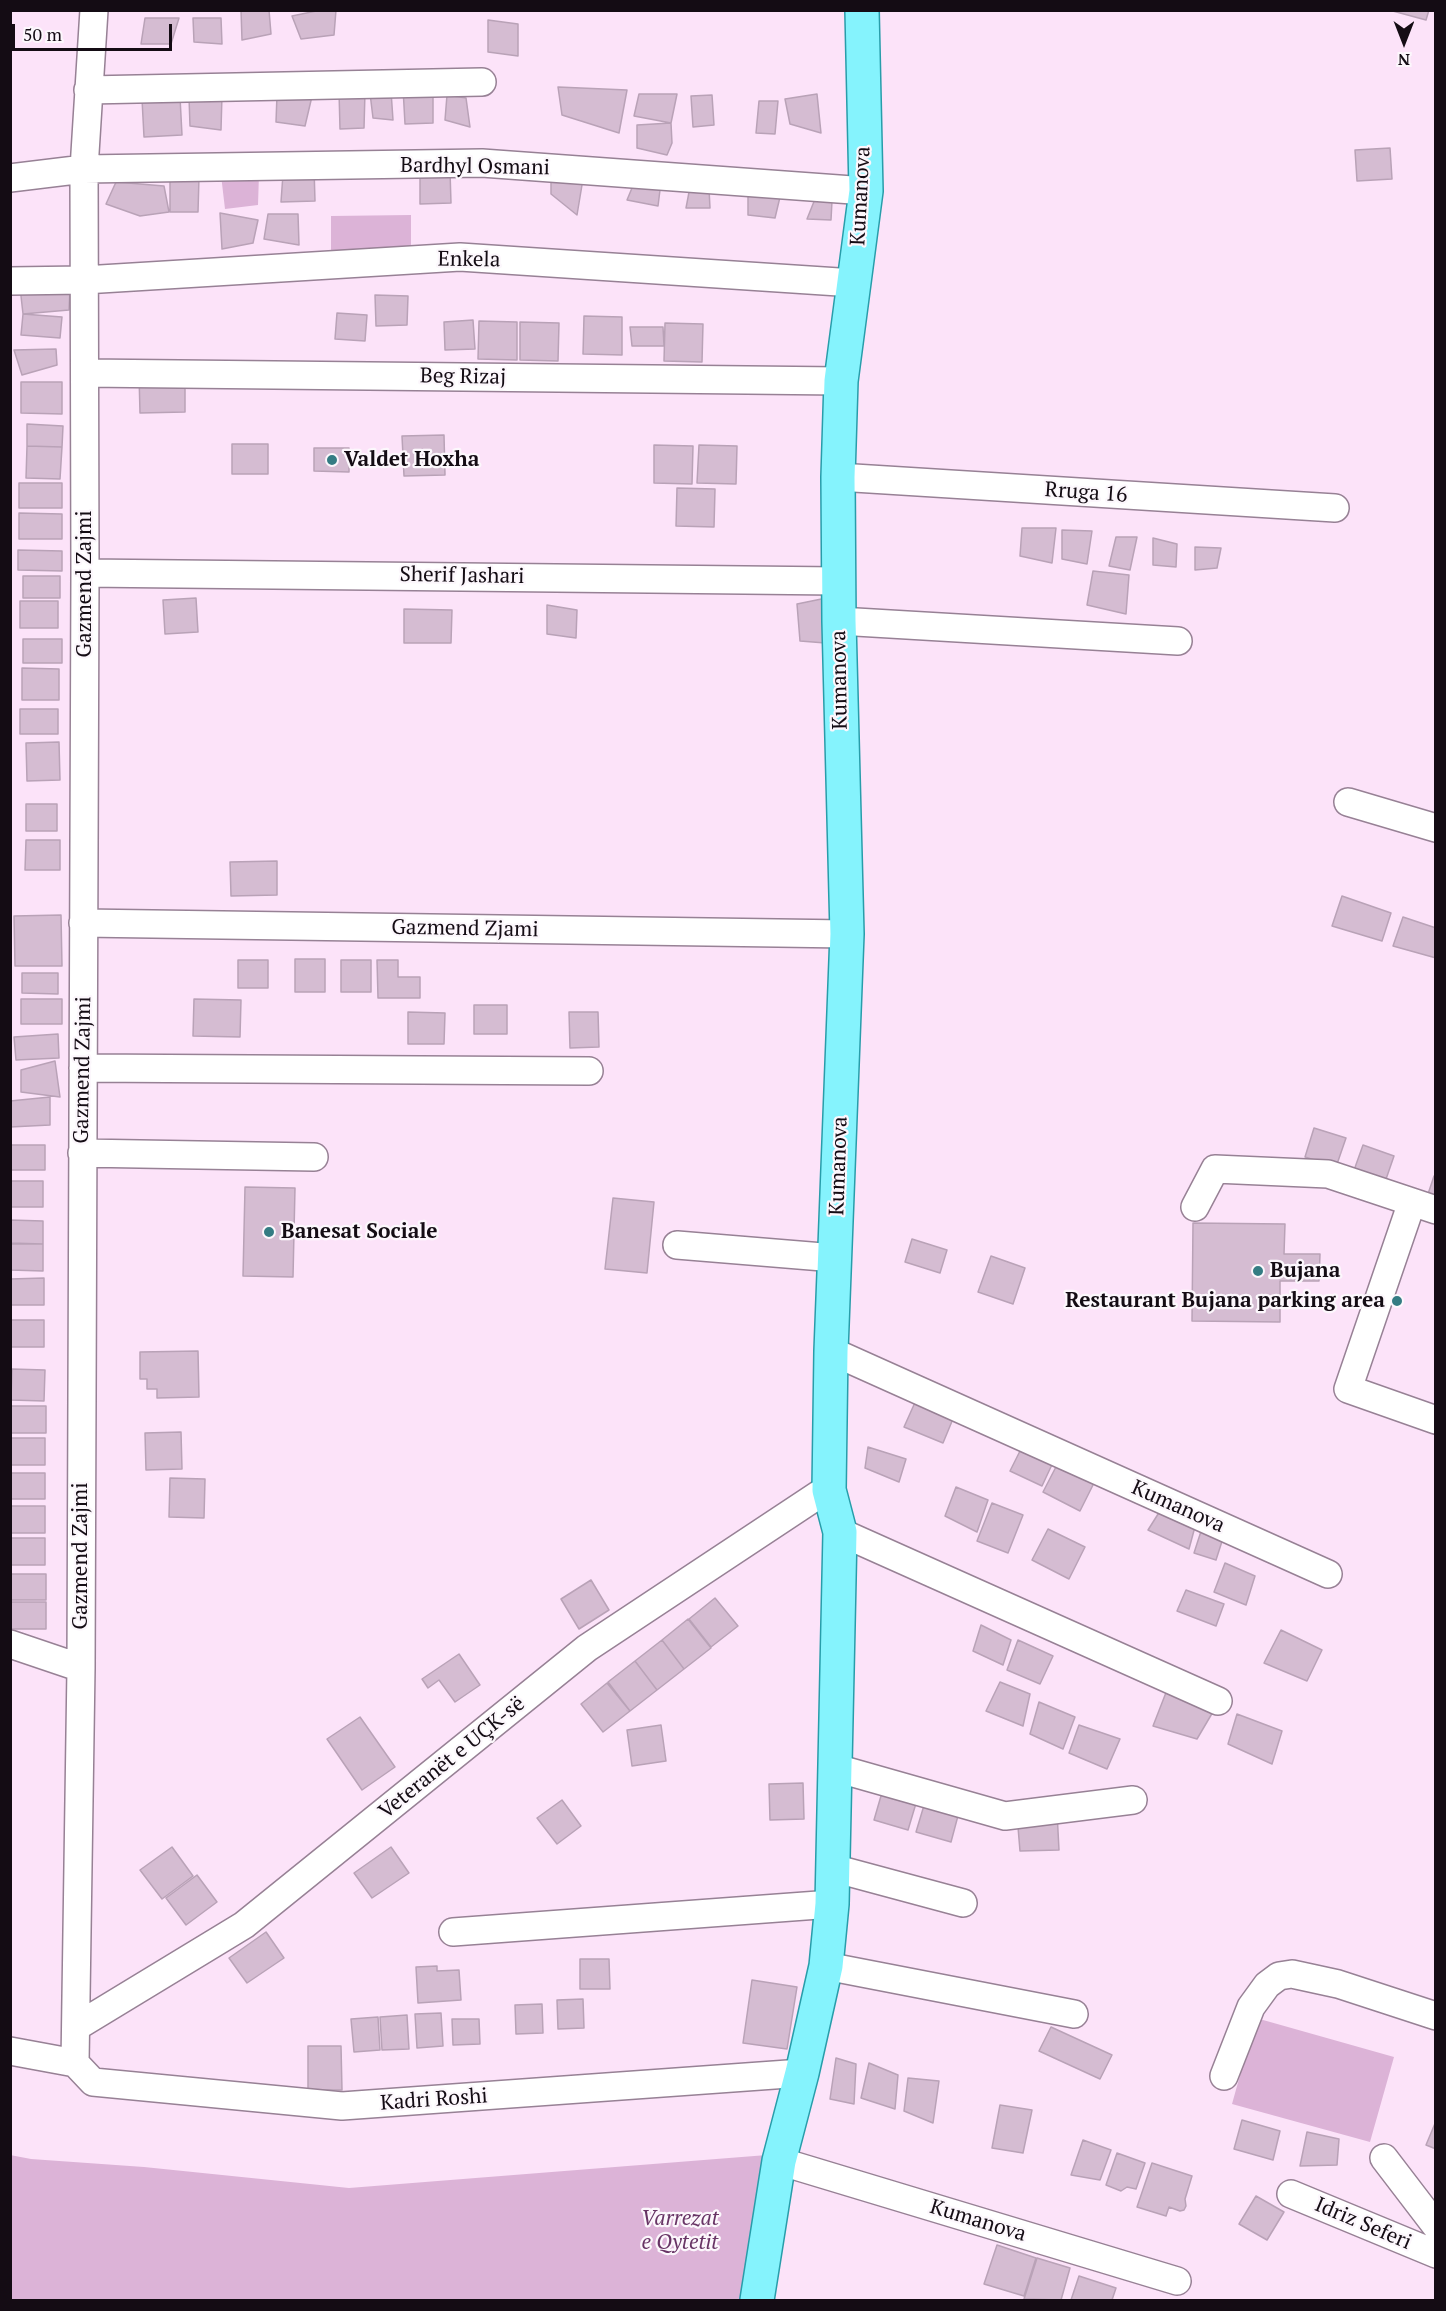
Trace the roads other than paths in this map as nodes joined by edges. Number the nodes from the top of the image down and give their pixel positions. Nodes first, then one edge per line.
1 (94, 10) edge
2 (862, 10) edge
3 (482, 82) dead end
4 (88, 90) junction
5 (84, 169) junction
6 (10, 178) edge
7 (866, 191) junction
8 (84, 280) junction
9 (10, 282) edge
10 (854, 284) junction
11 (85, 373) junction
12 (841, 381) junction
13 (838, 477) junction
14 (1335, 508) dead end
15 (85, 573) junction
16 (838, 581) junction
17 (839, 621) junction
18 (1179, 641) dead end
19 (1348, 802) dead end
20 (1436, 828) edge
21 (83, 923) junction
22 (847, 934) junction
23 (83, 1068) junction
24 (589, 1071) dead end
25 (82, 1153) junction
26 (314, 1157) dead end
27 (1424, 1206) edge
28 (1195, 1207) dead end
29 (677, 1245) dead end
30 (835, 1258) junction
31 (831, 1351) junction
32 (1436, 1420) edge
33 (829, 1491) junction
34 (840, 1532) junction
35 (1328, 1574) dead end
36 (10, 1644) edge
37 (81, 1668) junction
38 (1218, 1701) dead end
39 (836, 1768) junction
40 (1133, 1800) dead end
41 (833, 1868) junction
42 (963, 1903) dead end
43 (832, 1905) junction
44 (453, 1932) dead end
45 (826, 1966) junction
46 (1074, 2014) dead end
47 (1436, 2016) edge
48 (76, 2027) junction
49 (10, 2051) edge
50 (75, 2063) junction
51 (802, 2073) junction
52 (1224, 2076) dead end
53 (1384, 2158) dead end
54 (779, 2162) junction
55 (1291, 2194) dead end
56 (1436, 2226) edge
57 (1436, 2254) edge
58 (1177, 2281) dead end
59 (756, 2301) edge

1 - 4 street, Gazmend Zajmi
2 - 7 main road, Kumanova
3 - 4 street
4 - 5 street, Gazmend Zajmi
5 - 6 street, Bardhyl Osmani
5 - 7 street, Bardhyl Osmani
5 - 8 street, Gazmend Zajmi
7 - 10 main road, Kumanova
8 - 9 street, Enkela
8 - 10 street, Enkela
8 - 11 street, Gazmend Zajmi
10 - 12 main road, Kumanova
11 - 12 street, Beg Rizaj
11 - 15 street, Gazmend Zajmi
12 - 13 main road, Kumanova
13 - 14 street, Rruga 16
13 - 16 main road, Kumanova
15 - 16 street, Sherif Jashari
15 - 21 street, Gazmend Zajmi
16 - 17 main road, Kumanova
17 - 18 street
17 - 22 main road, Kumanova
19 - 20 street
21 - 22 street, Gazmend Zjami
21 - 23 street, Gazmend Zajmi
22 - 30 main road, Kumanova
23 - 24 street
23 - 25 street, Gazmend Zajmi
25 - 26 street
25 - 37 street, Gazmend Zajmi
27 - 28 street
27 - 32 street
29 - 30 street
30 - 31 main road, Kumanova
31 - 33 main road, Kumanova
31 - 35 street, Kumanova
33 - 34 main road, Kumanova
33 - 48 street, Veteranët e UÇK-së
34 - 38 street
34 - 39 main road, Kumanova
36 - 37 street
37 - 48 street, Gazmend Zajmi
39 - 40 street
39 - 41 main road, Kumanova
41 - 42 street
41 - 43 main road, Kumanova
43 - 44 street
43 - 45 main road, Kumanova
45 - 46 street
45 - 51 main road, Kumanova
47 - 52 street
48 - 50 street, Gazmend Zajmi
49 - 50 street
50 - 51 street, Kadri Roshi
51 - 54 main road, Kumanova
53 - 56 street
54 - 58 street, Kumanova
54 - 59 main road, Kumanova
55 - 57 street, Idriz Seferi

